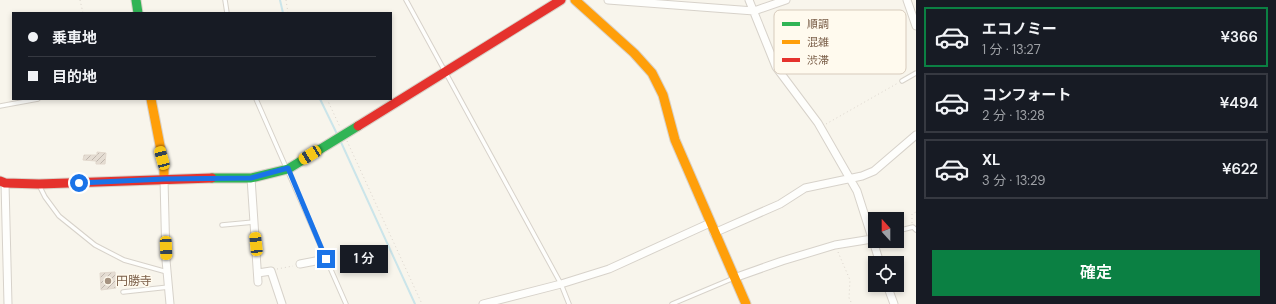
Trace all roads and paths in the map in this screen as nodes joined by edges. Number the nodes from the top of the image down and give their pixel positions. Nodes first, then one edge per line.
1 (80, 0) edge
2 (136, 0) edge
3 (225, 0) edge
4 (286, 0) edge
5 (406, 0) edge
6 (561, 0) edge
7 (576, 0) edge
8 (608, 0) edge
9 (749, 0) edge
10 (786, 0) edge
11 (907, 0) edge
12 (754, 11) junction
13 (83, 12) edge
14 (138, 12) edge
15 (227, 12) edge
16 (288, 12) edge
17 (916, 26) edge
18 (774, 62) edge
19 (445, 72) junction
20 (916, 73) edge
21 (781, 74) edge
22 (902, 81) joint
23 (33, 100) edge
24 (152, 100) edge
25 (256, 100) edge
26 (327, 100) edge
27 (0, 106) edge
28 (820, 128) junction
29 (916, 135) edge
30 (339, 137) junction
31 (288, 168) junction
32 (251, 178) junction
33 (849, 178) junction
34 (164, 179) junction
35 (2, 182) edge
36 (39, 184) junction
37 (916, 212) edge
38 (868, 221) edge
39 (254, 222) junction
40 (710, 223) junction
41 (222, 225) dead end
42 (915, 228) edge
43 (904, 230) edge
44 (714, 233) junction
45 (868, 239) edge
46 (835, 245) junction
47 (326, 259) junction
48 (300, 264) joint
49 (271, 271) junction
50 (167, 272) junction
51 (258, 273) junction
52 (734, 278) junction
53 (258, 282) dead end
54 (562, 284) junction
55 (169, 287) junction
56 (123, 292) dead end
57 (890, 292) edge
58 (8, 304) edge
59 (170, 304) edge
60 (282, 304) edge
61 (346, 304) edge
62 (422, 304) edge
63 (483, 304) edge
64 (569, 304) edge
65 (672, 304) edge
66 (746, 304) edge
67 (852, 304) edge
68 (894, 304) edge

1 - 13 path
2 - 14 street
3 - 15 lane
4 - 16 path
5 - 19 lane
6 - 19 street
7 - 40 street
8 - 12 street
9 - 12 street
10 - 12 street
11 - 17 street
12 - 18 street
19 - 30 street
19 - 54 lane
20 - 22 lane
21 - 28 street
22 - 28 path
23 - 27 lane
24 - 34 street
25 - 31 lane
26 - 30 path
28 - 33 street
29 - 33 street
30 - 31 street
30 - 62 path
31 - 32 street
31 - 47 lane
32 - 34 street
32 - 39 street
33 - 38 street
33 - 44 street
34 - 36 street
34 - 50 street
35 - 36 street
35 - 58 street
36 - 50 lane
37 - 42 path
39 - 41 lane
39 - 51 street
40 - 44 street
40 - 54 street
42 - 43 lane
44 - 52 street
45 - 46 street
46 - 52 street
46 - 67 path
47 - 48 street
47 - 61 lane
48 - 49 path
49 - 51 street
49 - 60 street
50 - 55 street
51 - 53 street
52 - 65 lane
52 - 66 street
54 - 63 street
54 - 64 lane
55 - 56 lane
55 - 59 street
57 - 68 street

